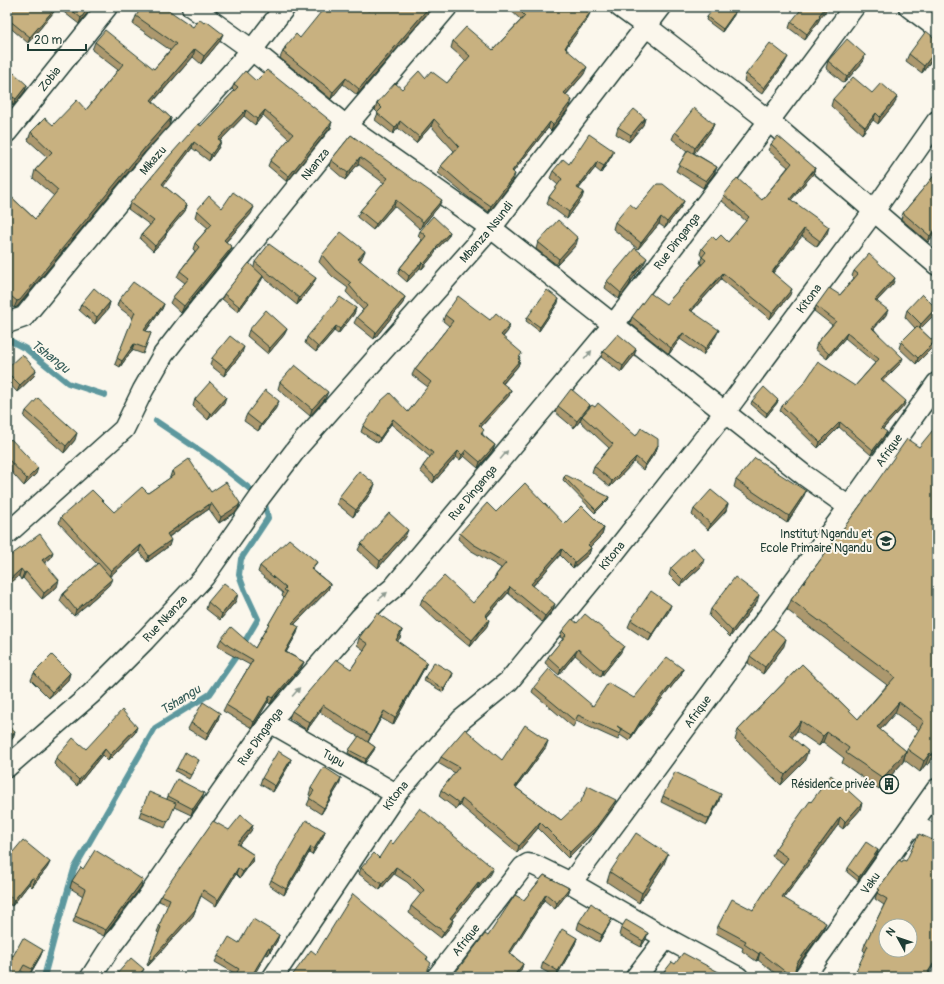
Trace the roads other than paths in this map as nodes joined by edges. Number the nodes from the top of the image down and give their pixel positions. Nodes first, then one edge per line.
1 (107, 7) edge
2 (192, 7) edge
3 (285, 7) edge
4 (447, 7) edge
5 (620, 7) edge
6 (661, 7) edge
7 (854, 7) edge
8 (909, 7) edge
9 (646, 26) junction
10 (937, 28) edge
11 (252, 50) junction
12 (769, 121) junction
13 (937, 121) edge
14 (346, 126) junction
15 (7, 132) edge
16 (874, 211) junction
17 (492, 228) junction
18 (937, 265) edge
19 (16, 320) edge
20 (614, 324) junction
21 (937, 382) edge
22 (725, 412) junction
23 (298, 447) joint
24 (849, 507) junction
25 (7, 534) edge
26 (270, 722) junction
27 (7, 767) edge
28 (937, 789) edge
29 (396, 794) junction
30 (912, 825) junction
31 (937, 836) edge
32 (571, 883) junction
33 (666, 938) junction
34 (91, 977) edge
35 (273, 977) edge
36 (437, 977) edge
37 (636, 977) edge
38 (738, 977) edge
39 (804, 977) edge

1 - 15 street, Zobia
2 - 11 street
3 - 11 street, Mikazu
4 - 14 street, Nkanza
5 - 9 street
6 - 9 street, Mbanza Nsundi
7 - 12 street, Rue Dinganga
8 - 10 street
9 - 12 street
9 - 17 street, Mbanza Nsundi
11 - 14 street
11 - 19 street, Mikazu
12 - 16 street
12 - 20 street, Rue Dinganga
13 - 16 street, Kitona
14 - 17 street
14 - 25 street, Nkanza
16 - 18 street
16 - 22 street, Kitona
17 - 20 street
17 - 23 street, Mbanza Nsundi
20 - 22 street
26 -> 20 street, Rue Dinganga
21 - 24 street, Afrique
22 - 24 street
22 - 29 street, Kitona
23 - 27 street, Rue Nkanza
24 - 32 street, Afrique
26 - 29 street, Tupu
26 - 34 street, Rue Dinganga
28 - 30 street, Vaku
29 - 35 street, Kitona
30 - 31 street
30 - 39 street, Vaku
32 - 33 street
32 - 36 street, Afrique
33 - 37 street
33 - 38 street

